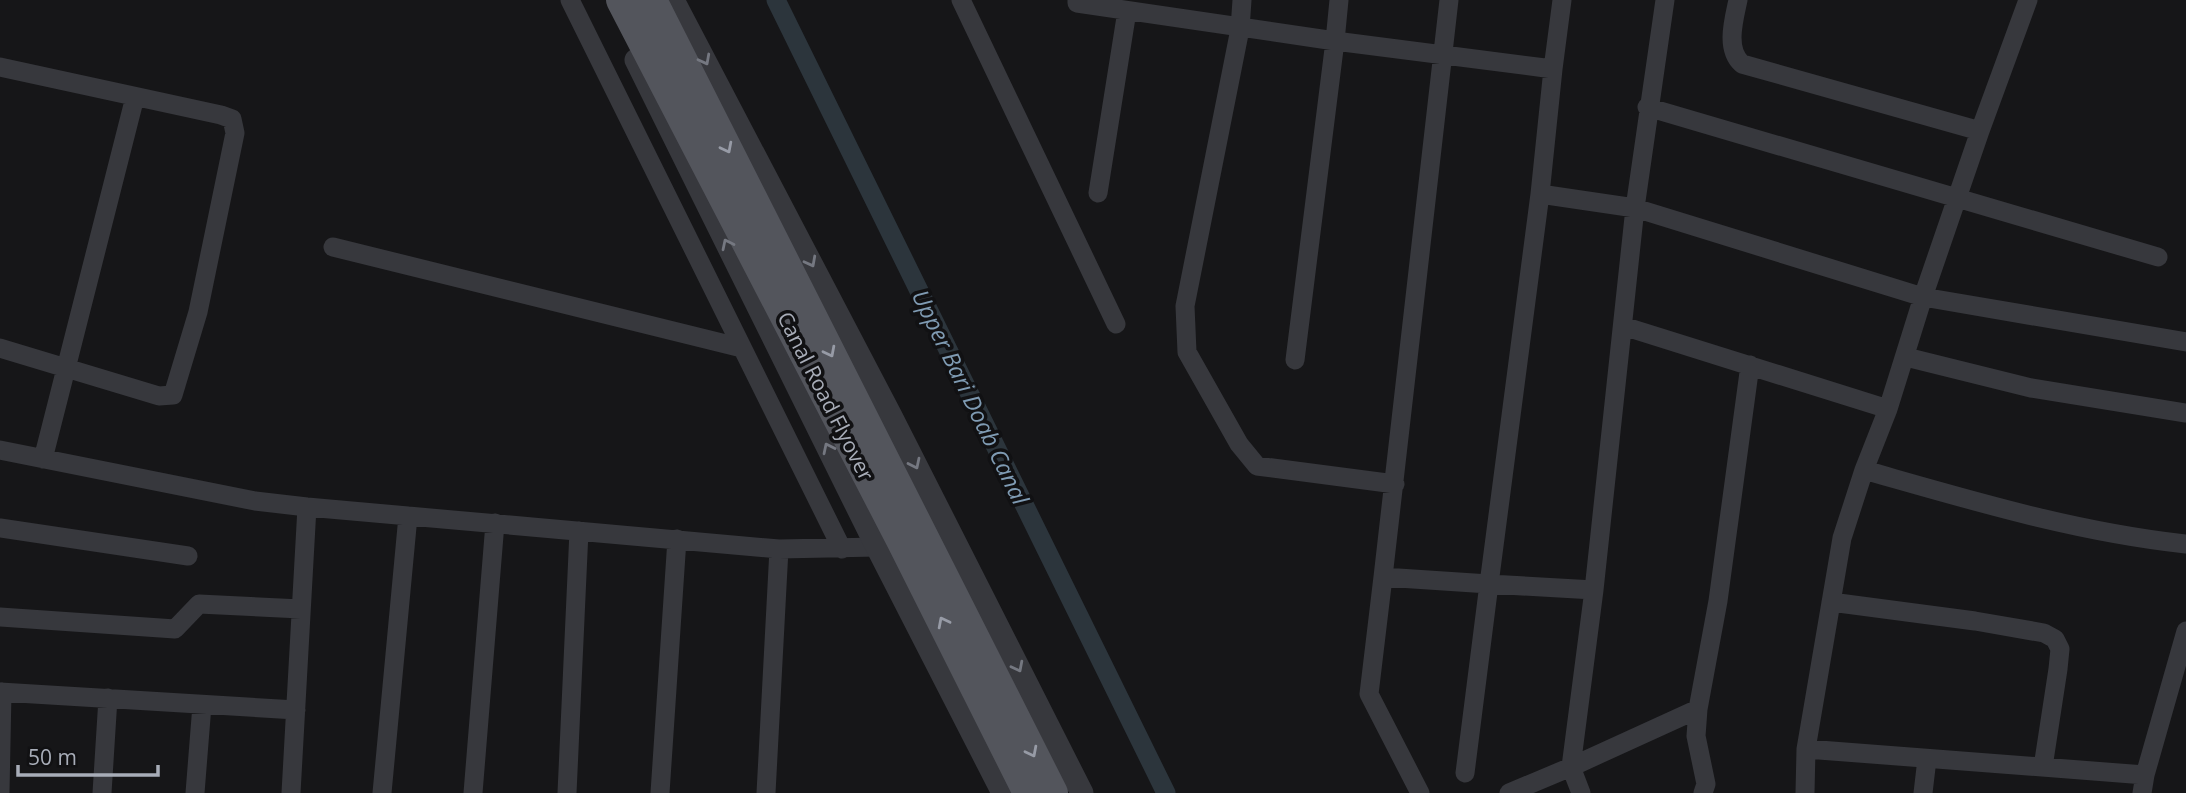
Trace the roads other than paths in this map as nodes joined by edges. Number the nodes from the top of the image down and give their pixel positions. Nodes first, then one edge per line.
1 (570, 0) edge
2 (606, 0) edge
3 (621, 0) edge
4 (652, 0) edge
5 (673, 0) edge
6 (961, 0) edge
7 (1242, 0) edge
8 (1339, 0) edge
9 (1449, 0) edge
10 (1562, 0) edge
11 (1665, 0) edge
12 (1738, 0) edge
13 (2028, 0) edge
14 (1073, 1) edge
15 (1127, 11) junction
16 (1240, 29) junction
17 (1335, 41) junction
18 (1442, 55) junction
19 (0, 67) edge
20 (1553, 69) junction
21 (135, 97) junction
22 (1647, 107) junction
23 (1980, 131) junction
24 (1098, 193) dead end
25 (1540, 194) junction
26 (1959, 198) junction
27 (1635, 208) junction
28 (333, 247) dead end
29 (2158, 257) dead end
30 (1923, 297) junction
31 (1116, 324) dead end
32 (1623, 326) junction
33 (2186, 342) edge
34 (0, 348) edge
35 (742, 348) junction
36 (1906, 357) junction
37 (1295, 360) dead end
38 (1751, 365) junction
39 (67, 369) junction
40 (1888, 409) junction
41 (2186, 413) edge
42 (0, 450) edge
43 (43, 459) junction
44 (1864, 470) junction
45 (1395, 484) junction
46 (307, 507) junction
47 (408, 516) junction
48 (495, 523) junction
49 (0, 528) edge
50 (579, 531) junction
51 (677, 539) junction
52 (2186, 544) edge
53 (877, 547) junction
54 (779, 549) junction
55 (842, 549) junction
56 (188, 556) dead end
57 (1383, 576) junction
58 (1489, 584) junction
59 (1594, 590) junction
60 (1830, 602) junction
61 (301, 609) junction
62 (0, 617) edge
63 (2186, 631) edge
64 (1, 692) edge
65 (108, 698) junction
66 (202, 705) junction
67 (1698, 709) junction
68 (296, 710) junction
69 (1806, 749) junction
70 (1927, 759) junction
71 (2043, 767) junction
72 (1571, 768) junction
73 (1465, 773) dead end
74 (2143, 784) edge
75 (0, 792) edge
76 (102, 793) edge
77 (195, 793) edge
78 (291, 793) edge
79 (382, 793) edge
80 (473, 793) edge
81 (567, 793) edge
82 (660, 793) edge
83 (766, 793) edge
84 (1003, 793) edge
85 (1028, 793) edge
86 (1052, 793) edge
87 (1082, 793) edge
88 (1420, 793) edge
89 (1509, 793) edge
90 (1581, 793) edge
91 (1703, 793) edge
92 (1805, 793) edge
93 (1923, 793) edge

1 - 35 street
53 -> 2 street
85 -> 3 main road, Canal Road Flyover
4 -> 86 main road, Canal Road Flyover
5 -> 87 street
6 - 31 street
7 - 16 street
8 - 17 street
9 - 18 street
10 - 20 street
11 - 22 street
12 - 23 street
13 - 23 street
14 - 15 street
15 - 16 street
15 - 24 street
16 - 17 street
16 - 45 street
17 - 18 street
17 - 37 street
18 - 20 street
18 - 45 street
19 - 21 street
20 - 25 street
21 - 39 street
21 - 39 street
22 - 26 street
22 - 27 street
23 - 26 street
25 - 27 street
25 - 58 street
26 - 29 street
26 - 30 street
27 - 30 street
27 - 32 street
28 - 35 street
30 - 33 street
30 - 36 street
32 - 38 street
32 - 59 street
34 - 39 street
35 - 55 street
36 - 40 street
36 - 41 street
38 - 40 street
38 - 67 street
39 - 43 street
40 - 44 street
42 - 43 street
43 - 46 street
44 - 52 street
44 - 60 street
45 - 57 street
46 - 47 street
46 - 61 street
47 - 48 street
47 - 79 street
48 - 50 street
48 - 80 street
49 - 56 street
50 - 51 street
50 - 81 street
51 - 54 street
51 - 82 street
53 - 55 street
53 - 84 street
54 - 55 street
54 - 83 street
57 - 58 street
57 - 88 street
58 - 59 street
58 - 73 street
59 - 72 street
60 - 69 street
60 - 71 street
61 - 62 street
61 - 68 street
63 - 74 street
64 - 65 street
64 - 75 street
65 - 66 street
65 - 76 street
66 - 68 street
66 - 77 street
67 - 72 street
67 - 91 street
68 - 78 street
69 - 70 street
69 - 92 street
70 - 71 street
70 - 93 street
71 - 74 street
72 - 89 street
72 - 90 street

